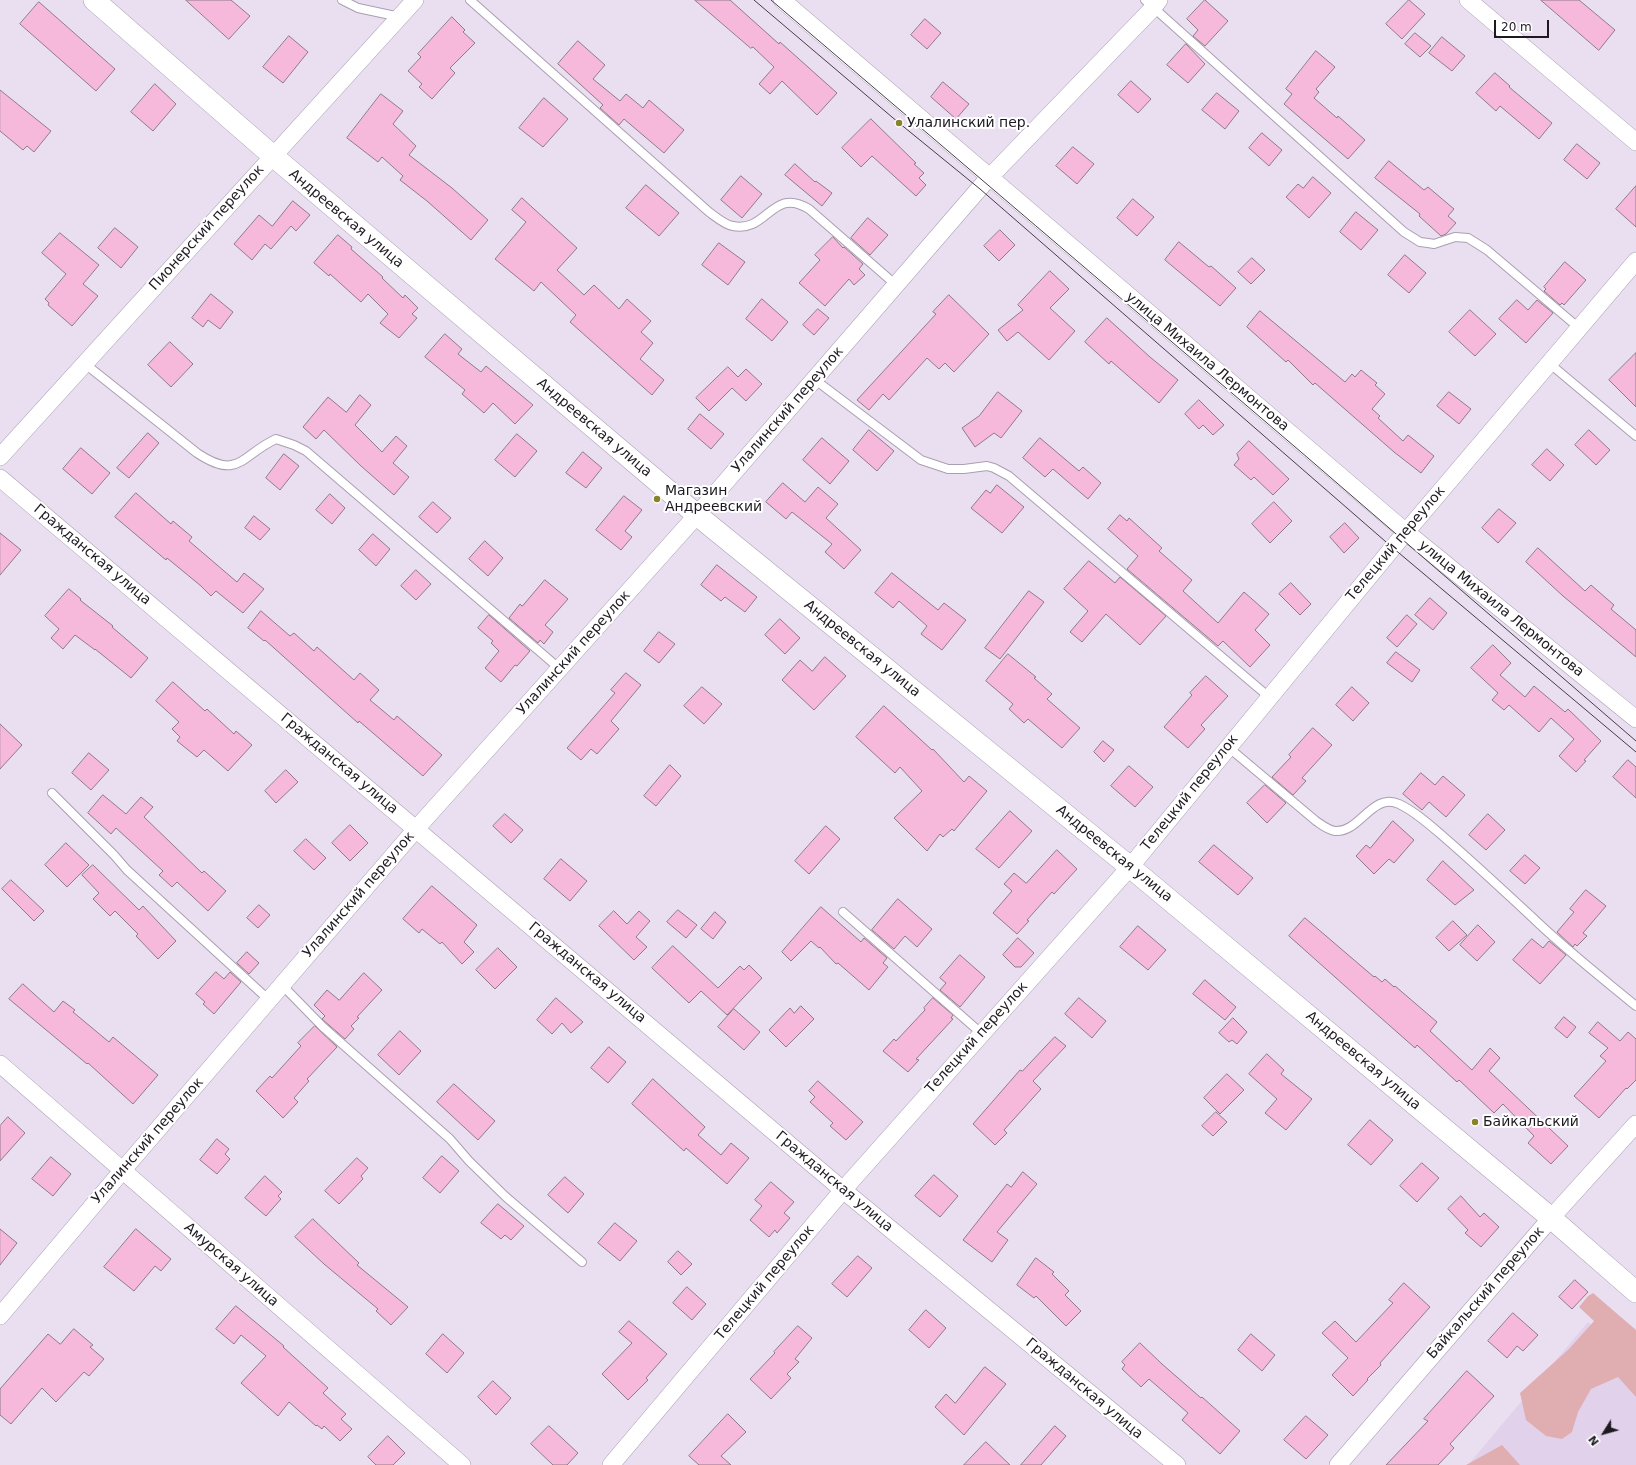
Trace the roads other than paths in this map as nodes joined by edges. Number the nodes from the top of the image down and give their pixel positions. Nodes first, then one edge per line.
1 (94, 0) edge
2 (342, 0) edge
3 (415, 0) edge
4 (470, 0) edge
5 (782, 0) edge
6 (1468, 0) edge
7 (1153, 3) edge
8 (400, 17) junction
9 (1636, 142) edge
10 (272, 156) junction
11 (990, 177) junction
12 (1636, 261) edge
13 (896, 286) junction
14 (1579, 328) junction
15 (84, 363) junction
16 (1549, 363) junction
17 (814, 379) junction
18 (1636, 436) edge
19 (0, 456) edge
20 (0, 478) edge
21 (697, 515) junction
22 (1406, 532) junction
23 (560, 669) junction
24 (1269, 697) junction
25 (1636, 719) edge
26 (1227, 747) junction
27 (52, 793) dead end
28 (416, 829) junction
29 (1130, 867) junction
30 (843, 912) dead end
31 (282, 985) junction
32 (269, 1000) junction
33 (1636, 1006) edge
34 (981, 1033) junction
35 (0, 1064) edge
36 (1636, 1124) edge
37 (122, 1171) junction
38 (843, 1190) junction
39 (1551, 1218) junction
40 (582, 1262) dead end
41 (1636, 1292) edge
42 (0, 1316) edge
43 (462, 1465) edge
44 (611, 1465) edge
45 (1177, 1465) edge
46 (1338, 1465) edge

1 - 10 street, Андреевская улица
2 - 8 lane
3 - 8 street, Пионерский переулок
4 - 13 lane
5 - 11 street, улица Михаила Лермонтова
6 - 9 street
7 - 11 street, Улалинский переулок
7 - 14 lane
8 - 10 street, Пионерский переулок
10 - 15 street, Пионерский переулок
10 - 21 street, Андреевская улица
11 - 13 street, Улалинский переулок
11 - 22 street, улица Михаила Лермонтова
12 - 14 street, Телецкий переулок
13 - 17 street, Улалинский переулок
14 - 16 street, Телецкий переулок
15 - 19 street, Пионерский переулок
15 - 23 lane
16 - 18 lane
16 - 22 street, Телецкий переулок
17 - 21 street, Улалинский переулок
17 - 24 lane
20 - 28 street, Гражданская улица
21 - 23 street, Улалинский переулок
21 - 29 street, Андреевская улица
22 - 24 street, Телецкий переулок
22 - 25 street, улица Михаила Лермонтова
23 - 28 street, Улалинский переулок
24 - 26 street, Телецкий переулок
26 - 29 street, Телецкий переулок
26 - 33 lane
27 - 32 lane
28 - 31 street, Улалинский переулок
28 - 38 street, Гражданская улица
29 - 34 street, Телецкий переулок
29 - 39 street, Андреевская улица
30 - 34 lane
31 - 32 street, Улалинский переулок
31 - 40 lane
32 - 37 street, Улалинский переулок
34 - 38 street, Телецкий переулок
35 - 37 street, Амурская улица
36 - 39 street, Байкальский переулок
37 - 42 street, Улалинский переулок
37 - 43 street, Амурская улица
38 - 44 street, Телецкий переулок
38 - 45 street, Гражданская улица
39 - 41 street, Андреевская улица
39 - 46 street, Байкальский переулок

